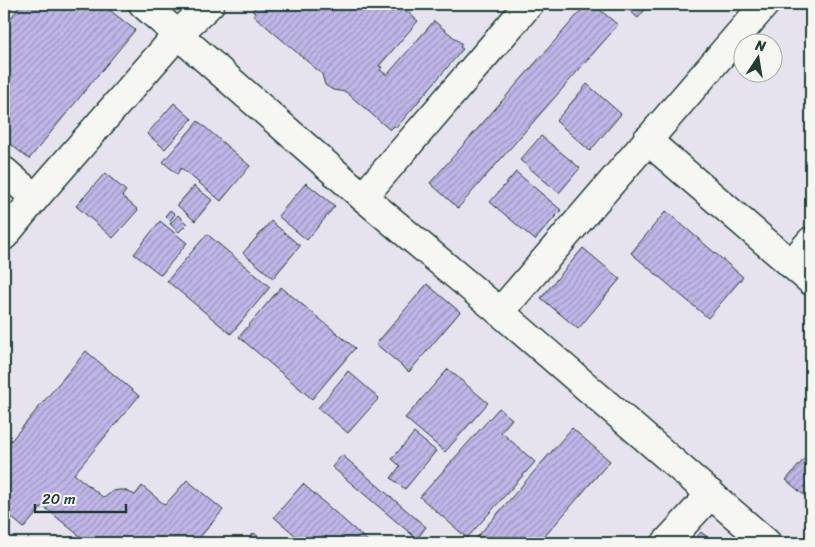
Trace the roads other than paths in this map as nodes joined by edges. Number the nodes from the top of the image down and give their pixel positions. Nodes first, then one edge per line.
1 (143, 4) edge
2 (210, 4) edge
3 (529, 4) edge
4 (765, 4) edge
5 (178, 34) junction
6 (647, 140) junction
7 (4, 171) edge
8 (363, 197) junction
9 (35, 198) junction
10 (4, 236) edge
11 (811, 241) edge
12 (791, 264) junction
13 (811, 281) edge
14 (500, 312) junction
15 (711, 494) junction
16 (666, 543) edge
17 (767, 543) edge

1 - 5 street
2 - 5 street
3 - 8 street
4 - 6 street
5 - 8 street
5 - 9 street
6 - 12 street
6 - 14 street
7 - 9 street
8 - 14 street
9 - 10 street
11 - 12 street
12 - 13 street
14 - 15 street
15 - 16 street
15 - 17 street

